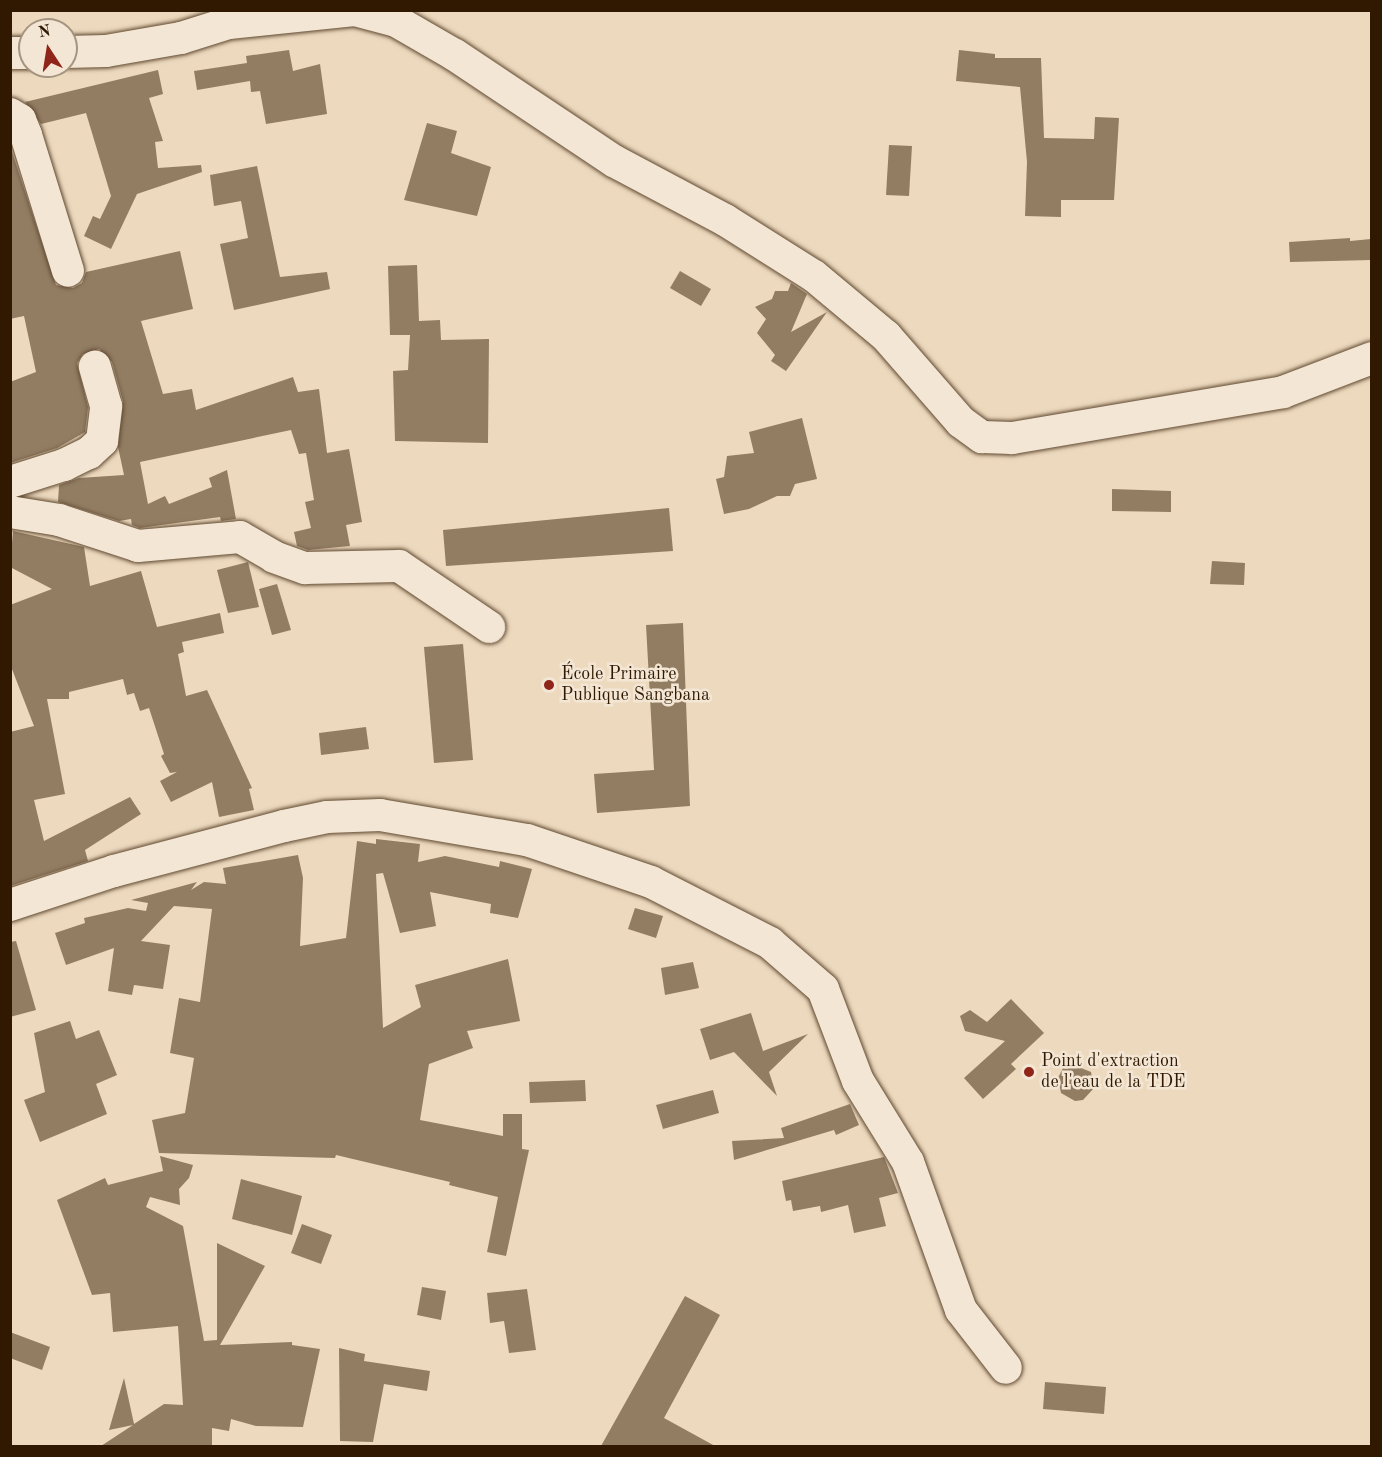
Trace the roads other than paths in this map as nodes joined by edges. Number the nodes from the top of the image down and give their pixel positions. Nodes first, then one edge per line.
1 (354, 10) edge
2 (78, 51) edge
3 (10, 114) edge
4 (68, 271) dead end
5 (1371, 358) edge
6 (95, 367) dead end
7 (10, 482) edge
8 (10, 512) edge
9 (489, 627) dead end
10 (10, 905) edge
11 (1006, 1368) dead end

1 - 2 street
1 - 5 street
3 - 4 street
6 - 7 street
8 - 9 street
10 - 11 street

